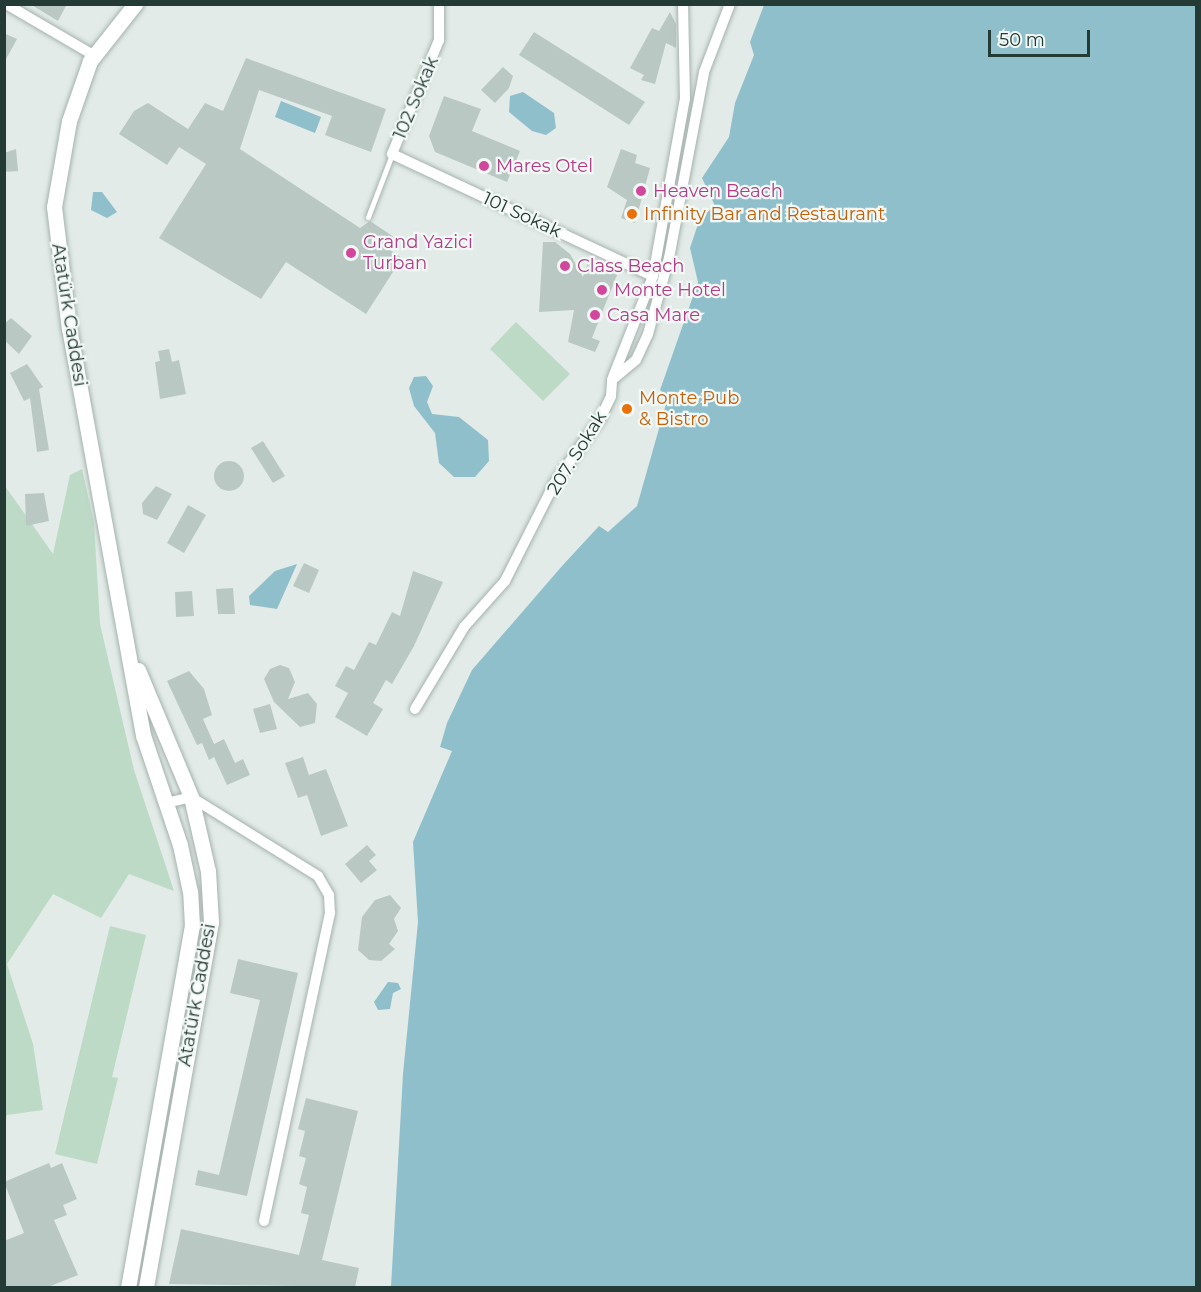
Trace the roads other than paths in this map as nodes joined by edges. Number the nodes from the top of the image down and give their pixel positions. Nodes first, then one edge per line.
1 (135, 4) edge
2 (439, 4) edge
3 (683, 4) edge
4 (730, 4) edge
5 (10, 5) edge
6 (95, 56) junction
7 (392, 154) junction
8 (368, 217) dead end
9 (653, 276) junction
10 (612, 380) junction
11 (126, 642) junction
12 (416, 709) dead end
13 (191, 797) junction
14 (166, 802) junction
15 (264, 1221) dead end
16 (128, 1287) edge
17 (146, 1287) edge

1 - 6 street, Atatürk Caddesi
2 - 7 street, 102 Sokak
3 - 9 street, 207. Sokak
4 - 10 street
5 - 6 street
6 - 11 street, Atatürk Caddesi
7 - 8 lane
7 - 9 street, 101 Sokak
9 - 10 street, 207. Sokak
10 - 12 street, 207. Sokak
11 - 13 street, Atatürk Caddesi
11 - 14 street, Atatürk Caddesi
13 - 14 street
13 - 15 street
13 - 17 street, Atatürk Caddesi
14 - 16 street, Atatürk Caddesi

